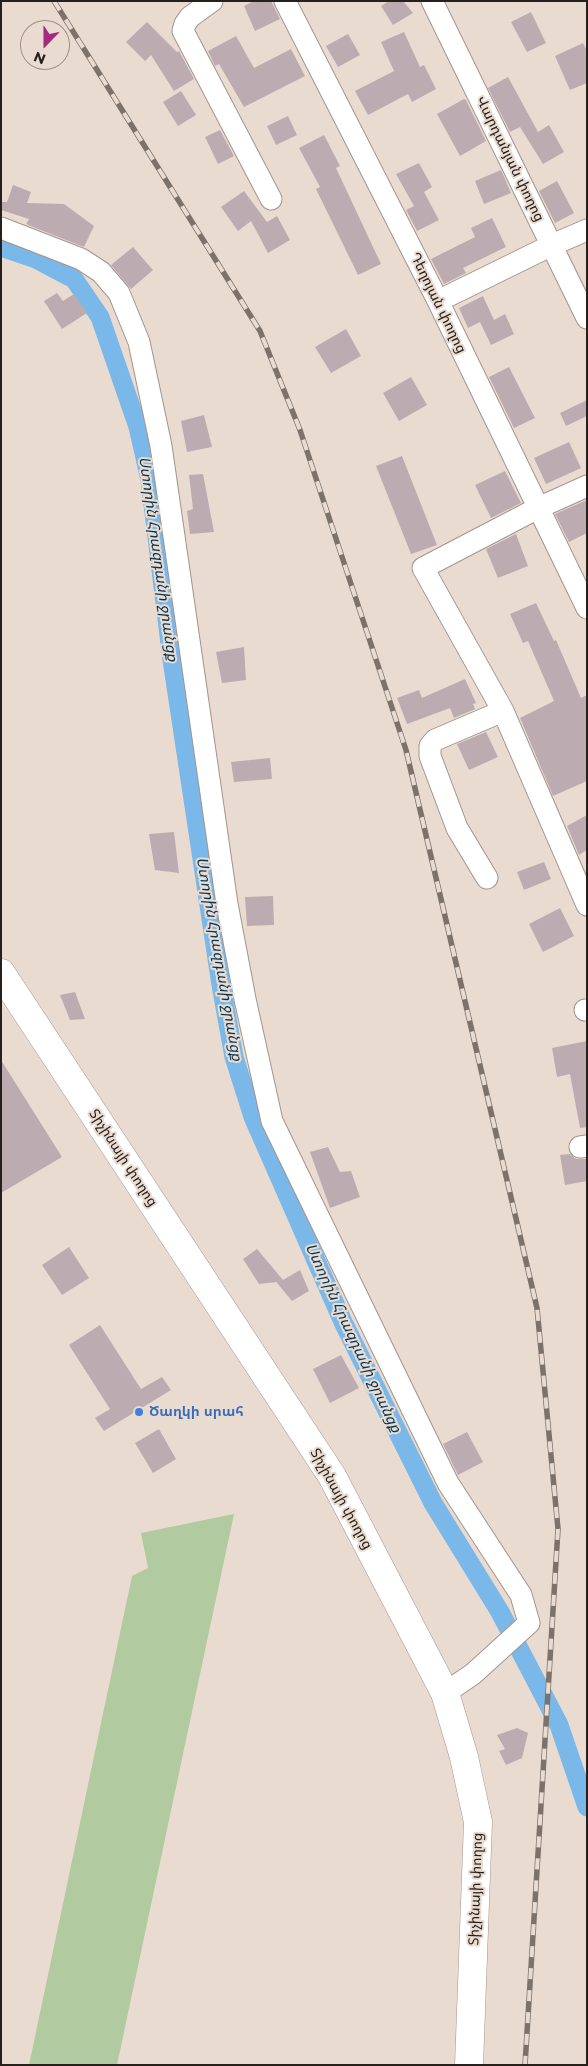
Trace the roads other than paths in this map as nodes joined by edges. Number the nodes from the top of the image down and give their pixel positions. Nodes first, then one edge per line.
1 (212, 1) edge
2 (285, 1) edge
3 (432, 1) edge
4 (272, 199) dead end
5 (1, 228) edge
6 (587, 230) edge
7 (552, 245) junction
8 (438, 301) junction
9 (587, 318) edge
10 (587, 486) edge
11 (538, 508) junction
12 (587, 608) edge
13 (503, 711) junction
14 (487, 878) dead end
15 (587, 905) edge
16 (1, 973) edge
17 (444, 1693) junction
18 (469, 2065) edge

1 - 4 street
2 - 8 street, Դեղոյան փողոց
3 - 7 street, Վարդանյան փողոց
5 - 17 street
6 - 7 street
7 - 8 street
7 - 9 street, Վարդանյան փողոց
8 - 11 street, Դեղոյան փողոց
10 - 11 street
11 - 12 street, Դեղոյան փողոց
11 - 13 street
13 - 14 street
13 - 15 street
16 - 17 street, Տիչինայի փողոց
17 - 18 street, Տիչինայի փողոց

